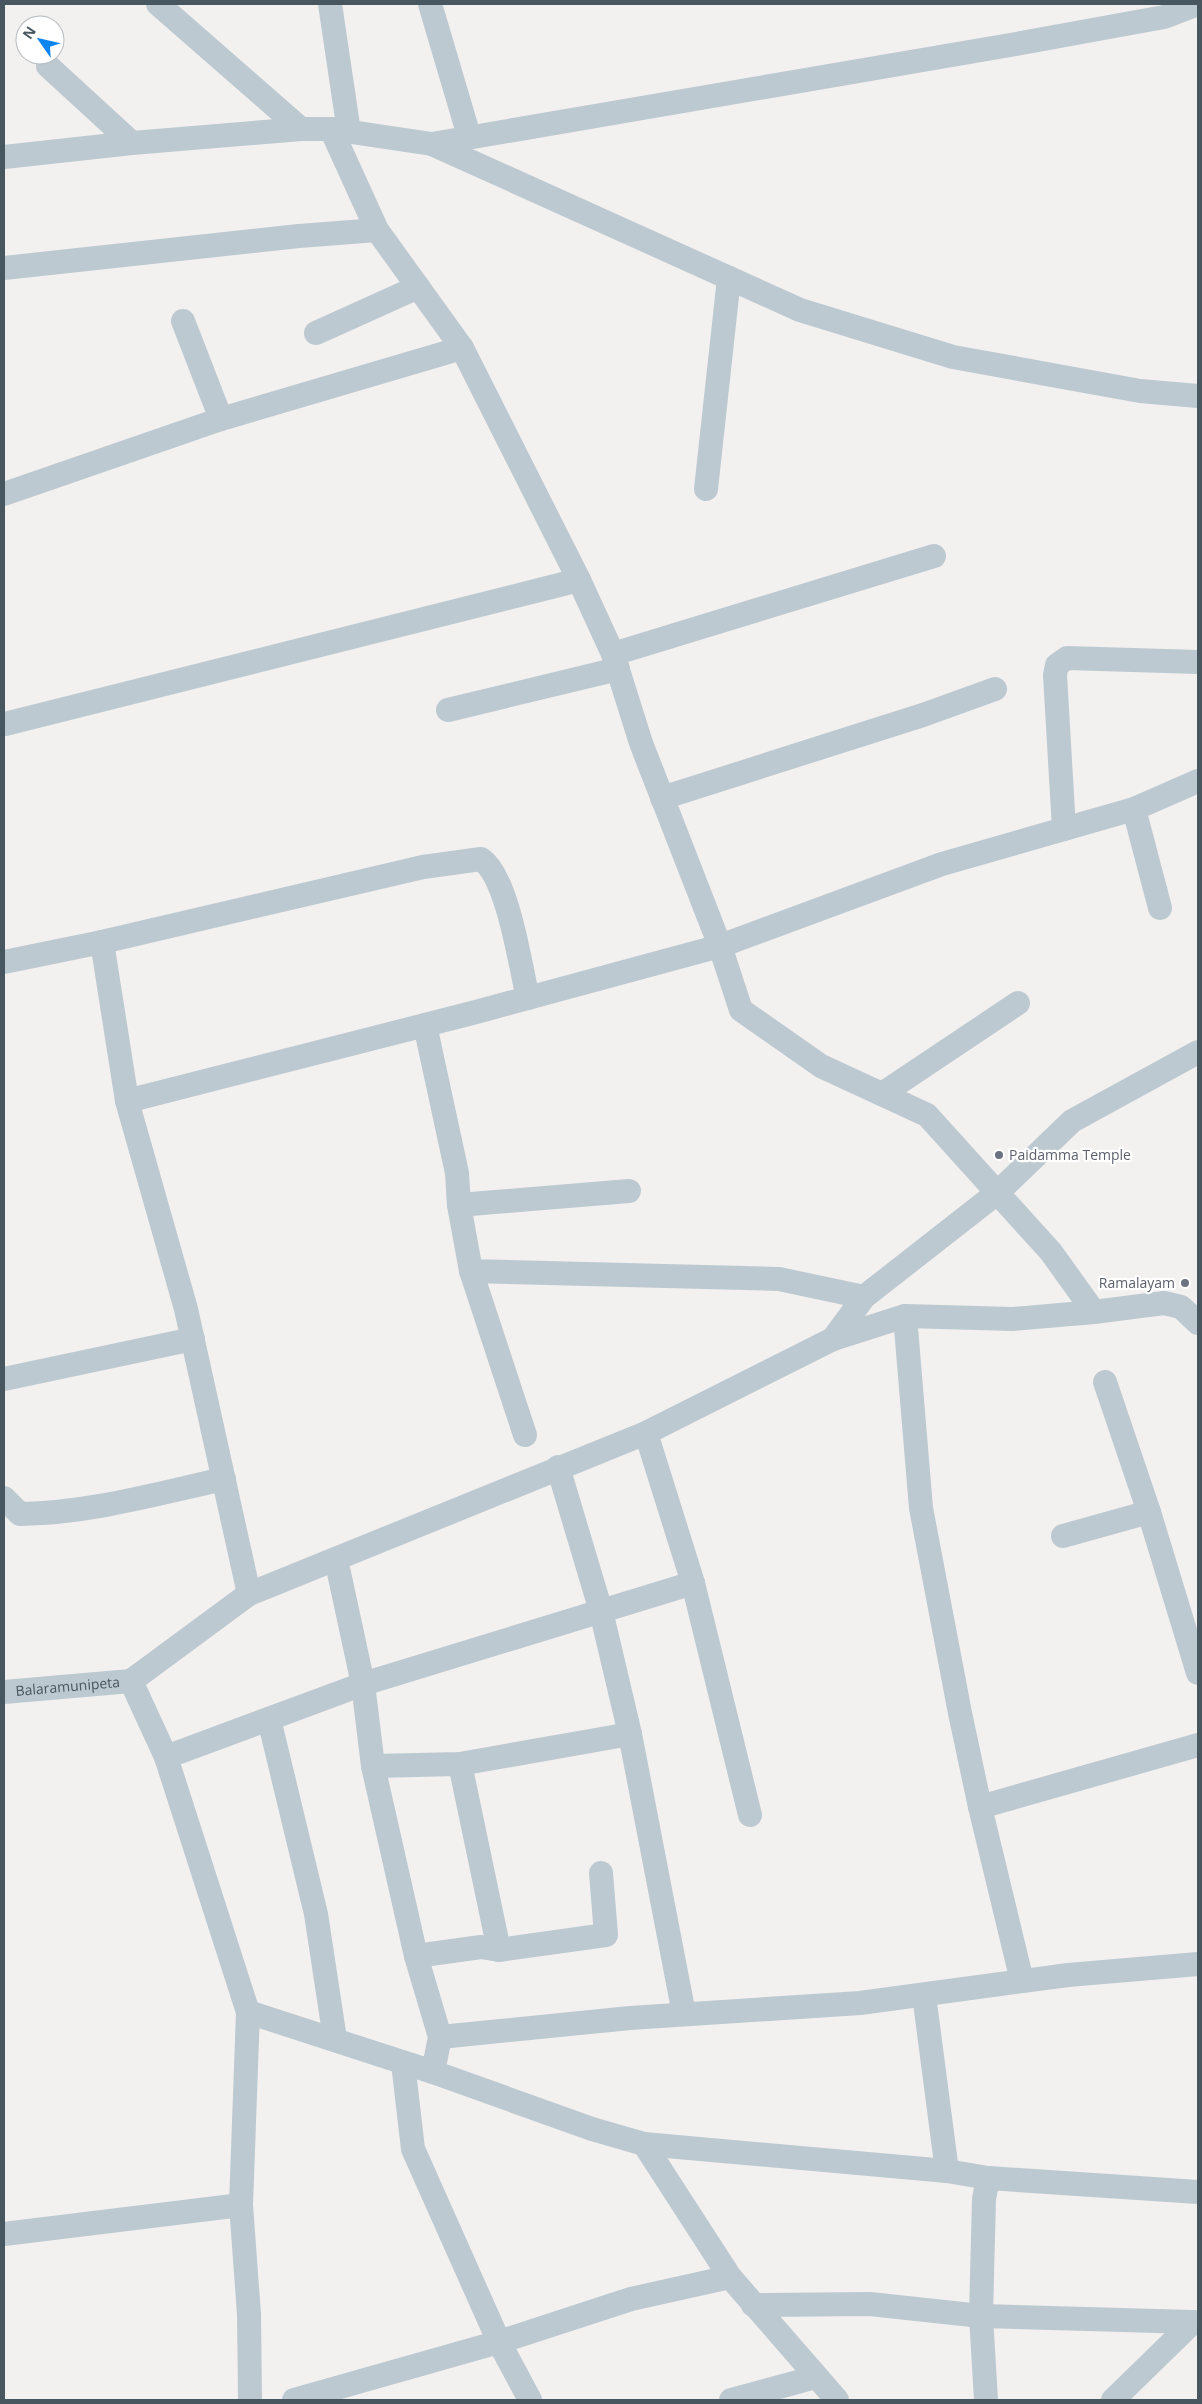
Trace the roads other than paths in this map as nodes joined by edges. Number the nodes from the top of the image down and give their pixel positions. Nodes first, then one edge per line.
1 (158, 4) edge
2 (330, 4) edge
3 (430, 4) edge
4 (1198, 4) edge
5 (48, 66) dead end
6 (301, 129) junction
7 (340, 130) junction
8 (469, 136) junction
9 (132, 143) junction
10 (432, 144) junction
11 (4, 158) edge
12 (377, 230) junction
13 (4, 268) edge
14 (729, 278) junction
15 (418, 287) junction
16 (183, 321) dead end
17 (316, 332) dead end
18 (462, 348) junction
19 (1198, 396) edge
20 (221, 419) junction
21 (706, 489) dead end
22 (4, 494) edge
23 (934, 556) dead end
24 (580, 580) junction
25 (615, 662) junction
26 (1198, 662) edge
27 (995, 689) dead end
28 (448, 710) dead end
29 (4, 722) edge
30 (1198, 782) edge
31 (662, 798) junction
32 (1134, 809) junction
33 (1064, 829) junction
34 (1160, 908) dead end
35 (102, 942) junction
36 (720, 946) junction
37 (4, 962) edge
38 (528, 998) junction
39 (1018, 1003) dead end
40 (424, 1025) junction
41 (1198, 1052) edge
42 (882, 1094) junction
43 (127, 1100) junction
44 (629, 1191) dead end
45 (997, 1193) junction
46 (459, 1205) junction
47 (471, 1271) junction
48 (864, 1297) junction
49 (1094, 1312) junction
50 (905, 1316) junction
51 (1198, 1323) edge
52 (193, 1339) junction
53 (833, 1339) junction
54 (4, 1379) edge
55 (1105, 1382) dead end
56 (646, 1433) junction
57 (525, 1435) dead end
58 (558, 1467) junction
59 (224, 1479) junction
60 (4, 1498) edge
61 (1149, 1512) junction
62 (1063, 1536) dead end
63 (336, 1559) junction
64 (693, 1583) junction
65 (249, 1594) junction
66 (601, 1611) junction
67 (1198, 1673) edge
68 (131, 1681) junction
69 (363, 1684) junction
70 (4, 1692) edge
71 (269, 1719) junction
72 (630, 1734) junction
73 (1198, 1745) edge
74 (166, 1757) junction
75 (460, 1764) junction
76 (372, 1766) junction
77 (980, 1807) junction
78 (750, 1815) dead end
79 (601, 1873) dead end
80 (500, 1950) junction
81 (416, 1956) junction
82 (1198, 1964) edge
83 (1022, 1981) junction
84 (924, 1995) junction
85 (248, 2012) junction
86 (684, 2014) junction
87 (440, 2037) junction
88 (335, 2039) junction
89 (403, 2063) junction
90 (433, 2072) junction
91 (644, 2144) junction
92 (947, 2171) junction
93 (988, 2178) junction
94 (1198, 2192) edge
95 (241, 2205) junction
96 (4, 2234) edge
97 (730, 2277) junction
98 (754, 2305) junction
99 (981, 2316) junction
100 (1196, 2322) edge
101 (499, 2342) junction
102 (816, 2376) junction
103 (250, 2400) edge
104 (294, 2400) edge
105 (530, 2400) edge
106 (731, 2400) edge
107 (837, 2400) edge
108 (986, 2400) edge
109 (1113, 2400) edge

1 - 6 street
2 - 7 street
3 - 8 street
4 - 8 street
5 - 9 street
6 - 7 street
6 - 9 street
7 - 10 street
7 - 12 street
8 - 10 street
9 - 11 street
10 - 14 street
12 - 13 street
12 - 15 street
14 - 19 street
14 - 21 street
15 - 17 street
15 - 18 street
16 - 20 street
18 - 20 street
18 - 24 street
20 - 22 street
23 - 25 street
24 - 25 street
24 - 29 street
25 - 28 street
25 - 31 street
26 - 33 street
27 - 31 street
30 - 32 street
31 - 36 street
32 - 33 street
32 - 34 street
33 - 36 street
35 - 37 street
35 - 38 street
35 - 43 street
36 - 38 street
36 - 42 street
38 - 40 street
39 - 42 street
40 - 43 street
40 - 46 street
41 - 45 street
42 - 45 street
43 - 52 street
44 - 46 street
45 - 48 street
45 - 49 street
46 - 47 street
47 - 48 street
47 - 57 street
48 - 53 street
49 - 50 street
49 - 51 street
50 - 53 street
50 - 77 street
52 - 54 street
52 - 59 street
53 - 56 street
55 - 61 street
56 - 58 street
56 - 64 street
58 - 63 street
58 - 66 street
59 - 60 street
59 - 65 street
61 - 62 street
61 - 67 street
63 - 65 street
63 - 69 street
64 - 66 street
64 - 78 street
65 - 68 street
66 - 69 street
66 - 72 street
68 - 70 street, Balaramunipeta
68 - 74 street
69 - 71 street
69 - 76 street
71 - 74 street
71 - 88 street
72 - 75 street
72 - 86 street
73 - 77 street
74 - 85 street
75 - 76 street
75 - 80 street
76 - 81 street
77 - 83 street
79 - 80 street
80 - 81 street
81 - 87 street
82 - 83 street
83 - 84 street
84 - 86 street
84 - 92 street
85 - 88 street
85 - 95 street
86 - 87 street
87 - 90 street
88 - 89 street
89 - 90 street
89 - 101 street
90 - 91 street
91 - 92 street
91 - 97 street
92 - 93 street
93 - 94 street
93 - 99 street
95 - 96 street
95 - 103 street
97 - 98 street
97 - 101 street
98 - 99 street
98 - 102 street
99 - 100 street
99 - 108 street
100 - 109 street
101 - 104 street
101 - 105 street
102 - 106 street
102 - 107 street

